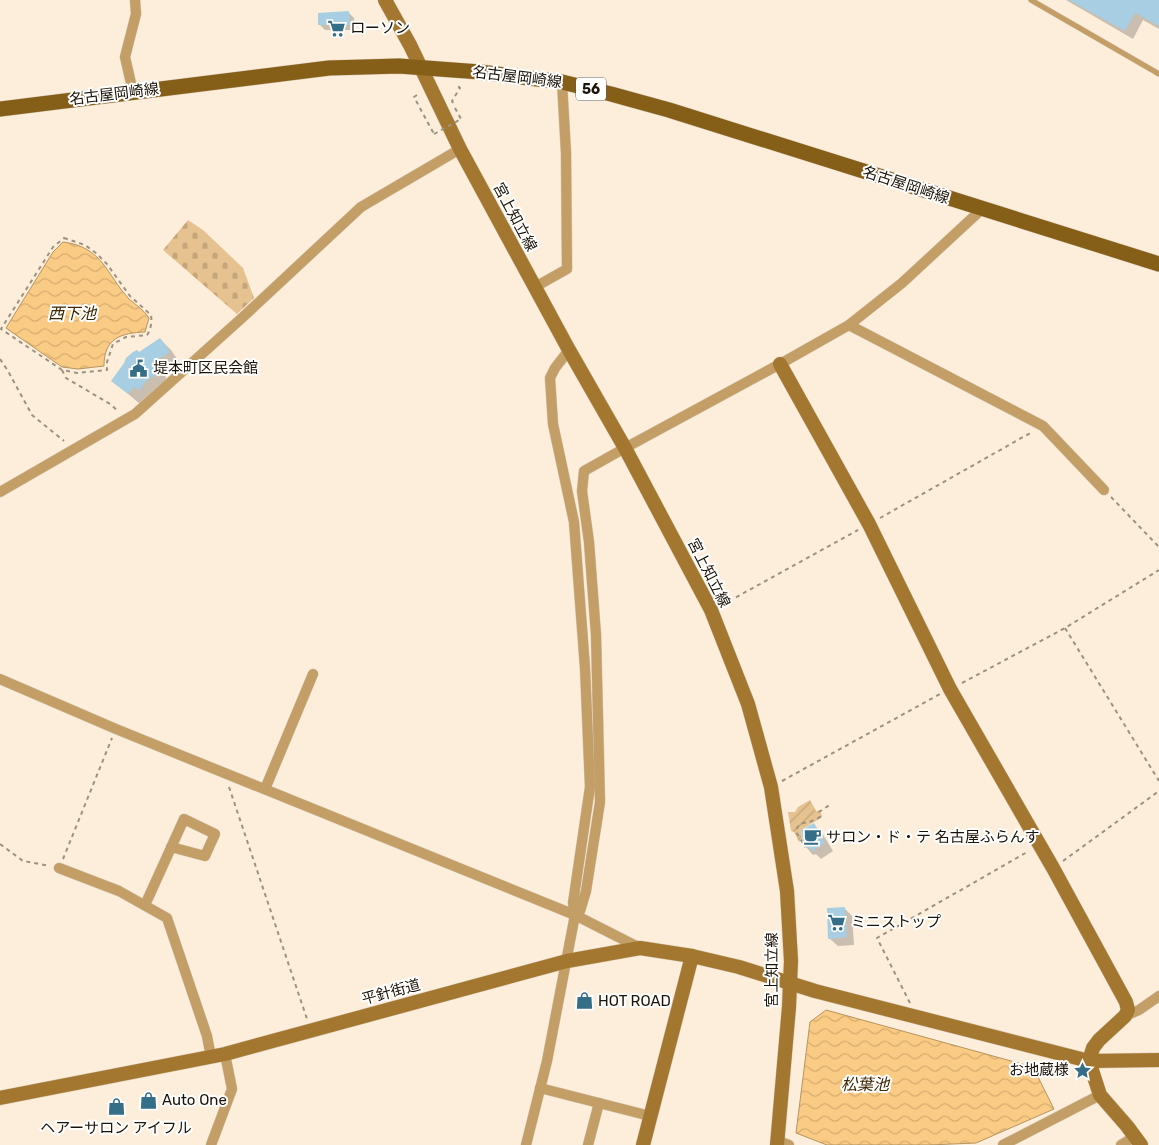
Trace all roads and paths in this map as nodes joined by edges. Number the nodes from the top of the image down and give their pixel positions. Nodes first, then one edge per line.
1 (135, 0) edge
2 (385, 0) edge
3 (1031, 0) edge
4 (421, 68) junction
5 (1159, 74) edge
6 (562, 82) junction
7 (458, 86) dead end
8 (133, 92) junction
9 (417, 95) dead end
10 (0, 109) edge
11 (460, 149) junction
12 (982, 209) junction
13 (1159, 264) edge
14 (535, 287) junction
15 (849, 325) junction
16 (1, 329) edge
17 (569, 350) junction
18 (0, 359) edge
19 (780, 364) junction
20 (62, 370) junction
21 (124, 420) junction
22 (625, 448) junction
23 (74, 449) junction
24 (1104, 490) joint
25 (0, 492) edge
26 (1159, 547) edge
27 (1159, 570) edge
28 (1065, 628) junction
29 (312, 674) dead end
30 (0, 679) edge
31 (950, 689) junction
32 (116, 729) junction
33 (224, 773) junction
34 (1159, 781) edge
35 (771, 786) junction
36 (265, 789) junction
37 (1159, 792) edge
38 (831, 804) dead end
39 (799, 838) junction
40 (795, 840) dead end
41 (0, 844) edge
42 (804, 844) dead end
43 (1040, 845) junction
44 (171, 846) dead end
45 (59, 868) junction
46 (1053, 868) junction
47 (145, 905) junction
48 (575, 914) junction
49 (640, 948) junction
50 (692, 956) junction
51 (567, 961) junction
52 (790, 983) junction
53 (1159, 996) edge
54 (1125, 1016) junction
55 (917, 1019) junction
56 (311, 1031) junction
57 (218, 1056) junction
58 (1159, 1060) edge
59 (1089, 1061) junction
60 (540, 1088) junction
61 (1100, 1094) junction
62 (0, 1098) edge
63 (599, 1102) junction
64 (650, 1116) junction
65 (1138, 1141) edge
66 (781, 1144) edge
67 (211, 1145) edge
68 (526, 1145) edge
69 (588, 1145) edge
70 (643, 1145) edge
71 (1003, 1145) edge
72 (1121, 1145) edge

1 - 8 street
2 - 4 street, 宮上知立線
3 - 5 lane
4 - 6 main road, 名古屋岡崎線 / 56
4 - 8 main road, 名古屋岡崎線 / 56
4 - 11 street, 宮上知立線
6 - 12 main road, 名古屋岡崎線 / 56
6 - 14 street
7 - 9 path, bridge
8 - 10 main road, 名古屋岡崎線 / 56
11 - 14 street, 宮上知立線
11 - 21 street
12 - 13 main road, 名古屋岡崎線 / 56
12 - 15 street
14 - 17 street, 宮上知立線
15 - 19 street
15 - 24 street
16 - 20 path
16 - 20 path
17 - 22 street, 宮上知立線
17 - 48 street
18 - 23 path
19 - 22 street
19 - 31 street
20 - 21 path
21 - 23 street
22 - 35 street, 宮上知立線
22 - 48 street
23 - 25 street
24 - 26 path
27 - 28 path
28 - 31 path
28 - 34 path
29 - 36 street
30 - 32 street
31 - 35 path
31 - 43 street
32 - 33 street
32 - 45 path
33 - 36 street
33 - 56 path
35 - 52 street, 宮上知立線
36 - 48 street
37 - 46 path
38 - 39 path
39 - 40 path
39 - 42 path
41 - 45 path
43 - 46 street
43 - 55 path
44 - 47 street
45 - 47 street
46 - 54 street
47 - 57 street
48 - 49 street
48 - 51 street
49 - 50 street, 平針街道
49 - 51 street, 平針街道
50 - 52 street, 平針街道
50 - 64 street
51 - 56 street, 平針街道
51 - 60 street
52 - 55 street, 平針街道
52 - 66 street, 宮上知立線
53 - 54 street
54 - 59 street
55 - 59 street, 平針街道
56 - 57 street, 平針街道
57 - 62 street, 平針街道
57 - 67 street
58 - 59 street, 平針街道
59 - 61 street
60 - 63 street
60 - 68 street
61 - 65 street
61 - 71 street
63 - 64 street
63 - 69 street
64 - 70 street
65 - 72 street

